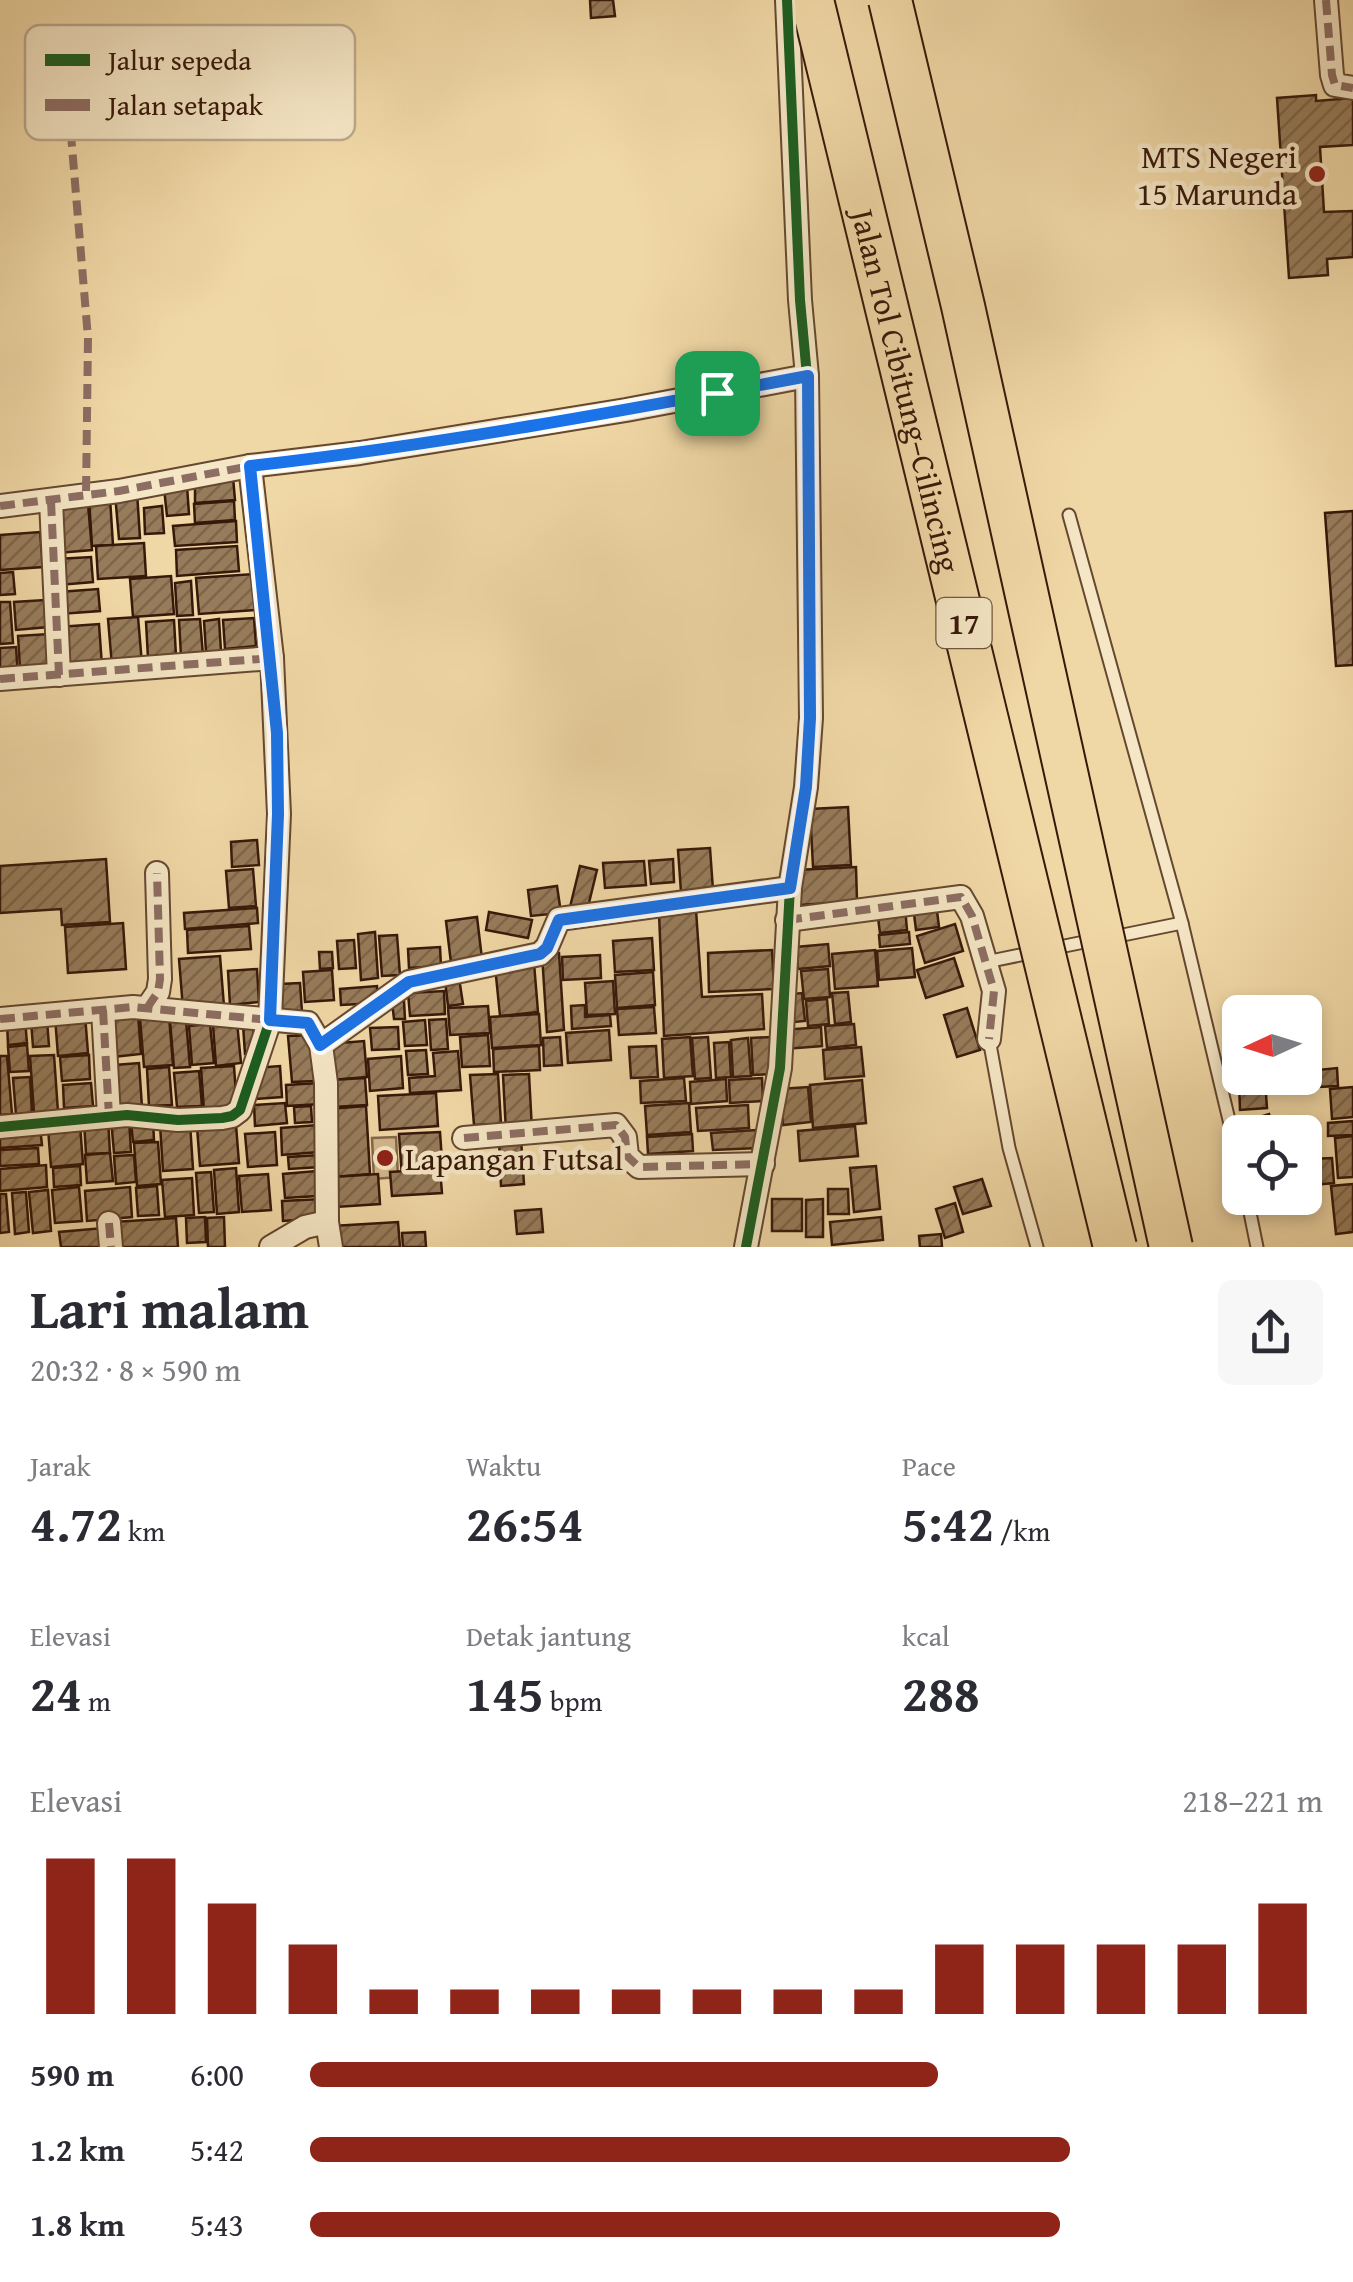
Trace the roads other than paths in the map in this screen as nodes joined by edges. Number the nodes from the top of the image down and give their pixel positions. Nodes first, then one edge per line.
1 (787, 0) edge
2 (812, 0) edge
3 (890, 0) edge
4 (1326, 0) edge
5 (1353, 88) edge
6 (808, 376) junction
7 (250, 466) junction
8 (51, 501) junction
9 (0, 506) edge
10 (1069, 515) dead end
11 (272, 658) junction
12 (59, 675) junction
13 (0, 680) edge
14 (158, 872) dead end
15 (790, 888) junction
16 (787, 920) junction
17 (1182, 924) junction
18 (986, 962) junction
19 (147, 1008) junction
20 (103, 1010) junction
21 (0, 1019) edge
22 (270, 1020) junction
23 (990, 1038) joint
24 (320, 1045) junction
25 (1228, 1115) edge
26 (108, 1116) junction
27 (0, 1127) edge
28 (464, 1138) dead end
29 (763, 1164) junction
30 (1250, 1215) edge
31 (110, 1222) dead end
32 (327, 1222) junction
33 (112, 1247) edge
34 (272, 1247) edge
35 (331, 1247) edge
36 (746, 1247) edge
37 (1038, 1247) edge
38 (1115, 1247) edge
39 (1171, 1247) edge
40 (1257, 1247) edge

1 - 6 street
2 - 38 highway, Jalan Tol Cibitung–Cilincing / 17, bridge
3 - 39 highway, 17, bridge
4 - 5 street
6 - 7 street
6 - 15 street
7 - 8 street
7 - 11 street
8 - 9 street
8 - 12 street
10 - 17 lane
11 - 12 street
11 - 22 street
12 - 13 street
14 - 19 street
15 - 16 street
15 - 24 street
16 - 18 street
16 - 29 street
17 - 18 lane
17 - 25 lane
18 - 23 street
19 - 20 street
19 - 22 street
20 - 21 street
20 - 26 street
22 - 24 street
22 - 26 street
23 - 37 lane
24 - 32 street
26 - 27 street
28 - 29 street
29 - 36 street
30 - 40 lane
31 - 33 street
32 - 34 street
32 - 35 street

